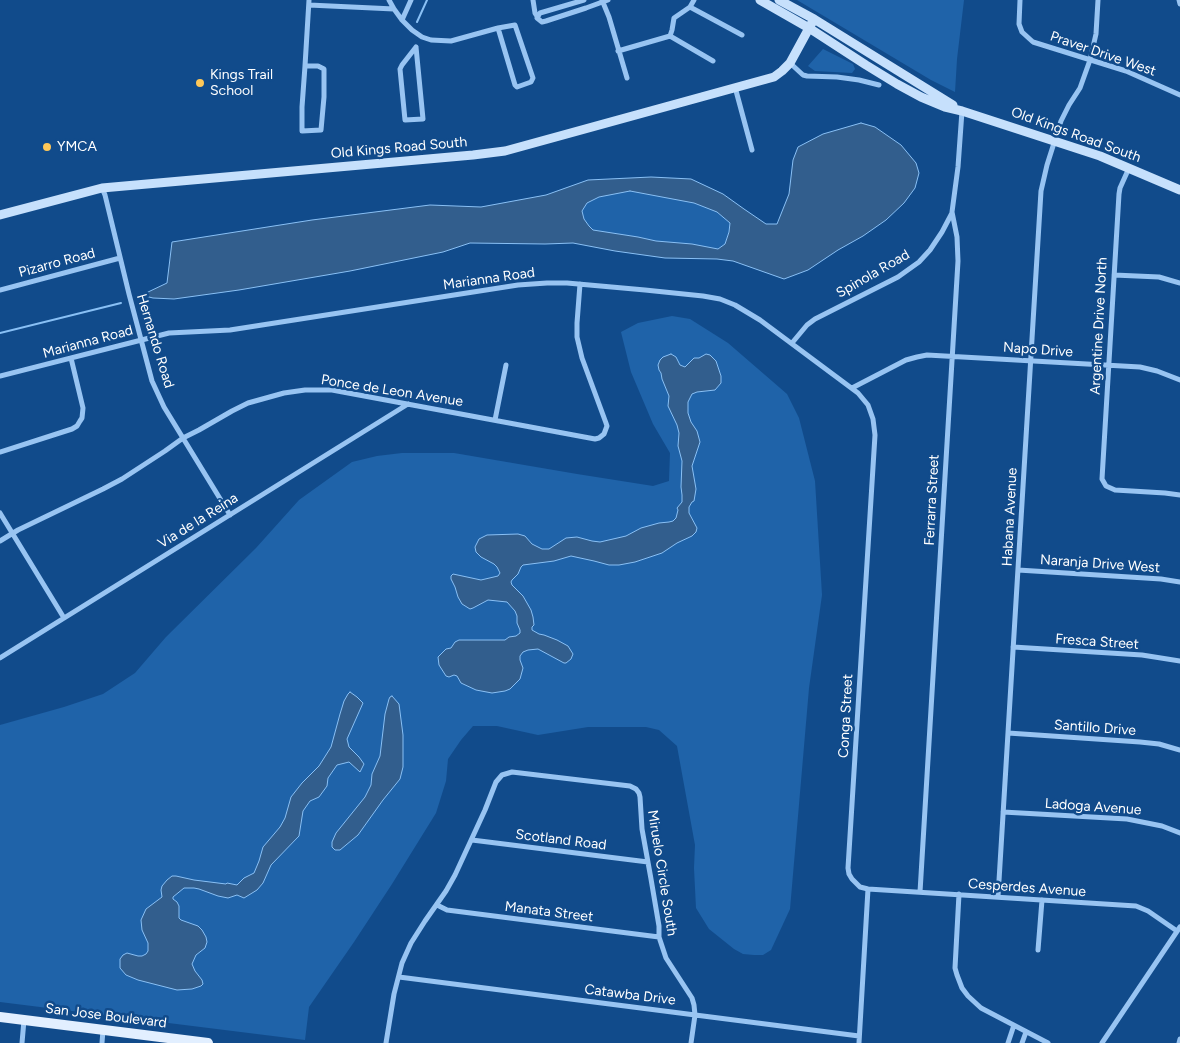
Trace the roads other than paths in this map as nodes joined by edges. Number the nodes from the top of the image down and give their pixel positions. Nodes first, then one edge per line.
1 (389, 0) edge
2 (411, 0) edge
3 (533, 0) edge
4 (584, 0) edge
5 (589, 0) edge
6 (694, 0) edge
7 (760, 0) edge
8 (780, 0) edge
9 (1020, 0) edge
10 (1098, 0) edge
11 (1179, 0) edge
12 (604, 1) edge
13 (309, 2) edge
14 (1180, 4) edge
15 (690, 6) junction
16 (591, 7) junction
17 (394, 10) junction
18 (537, 16) junction
19 (402, 20) junction
20 (812, 24) junction
21 (498, 28) junction
22 (416, 33) junction
23 (742, 35) dead end
24 (670, 36) junction
25 (416, 47) junction
26 (618, 51) junction
27 (1090, 60) junction
28 (713, 61) dead end
29 (790, 63) junction
30 (305, 66) junction
31 (627, 78) dead end
32 (880, 85) dead end
33 (735, 88) junction
34 (1180, 95) edge
35 (962, 110) junction
36 (1055, 140) junction
37 (752, 150) dead end
38 (1129, 168) junction
39 (102, 188) junction
40 (1180, 190) edge
41 (952, 212) junction
42 (0, 214) edge
43 (120, 258) junction
44 (1114, 275) junction
45 (1180, 283) edge
46 (580, 284) junction
47 (0, 290) edge
48 (141, 340) junction
49 (792, 343) junction
50 (952, 356) junction
51 (71, 358) junction
52 (1030, 361) junction
53 (506, 365) dead end
54 (1108, 366) junction
55 (0, 376) edge
56 (1180, 380) edge
57 (852, 388) junction
58 (408, 404) junction
59 (495, 420) junction
60 (183, 438) junction
61 (0, 452) edge
62 (1180, 495) edge
63 (0, 513) edge
64 (230, 515) junction
65 (12, 533) junction
66 (0, 541) edge
67 (1018, 570) junction
68 (1180, 582) edge
69 (64, 618) junction
70 (1013, 647) junction
71 (0, 658) edge
72 (1180, 661) edge
73 (1008, 734) junction
74 (1180, 750) edge
75 (1003, 812) junction
76 (1180, 833) edge
77 (472, 840) junction
78 (648, 862) junction
79 (868, 889) junction
80 (920, 892) junction
81 (959, 894) junction
82 (998, 897) junction
83 (1042, 900) junction
84 (437, 905) junction
85 (1179, 929) edge
86 (659, 937) junction
87 (1038, 950) dead end
88 (399, 977) junction
89 (694, 1015) junction
90 (0, 1016) edge
91 (24, 1020) junction
92 (1014, 1025) junction
93 (103, 1030) junction
94 (1026, 1032) junction
95 (859, 1036) junction
96 (1180, 1039) edge
97 (191, 1042) edge
98 (22, 1043) edge
99 (102, 1043) edge
100 (208, 1043) edge
101 (386, 1043) edge
102 (691, 1043) edge
103 (858, 1043) edge
104 (1008, 1043) edge
105 (1022, 1043) edge
106 (1048, 1043) edge
107 (1102, 1043) edge
108 (1179, 1043) edge

1 - 17 street
2 - 19 street
3 - 18 street
4 - 18 street
5 - 16 street
6 - 15 street
7 - 20 street
8 - 20 street
9 - 27 street, Praver Drive West
10 - 27 street, Habana Avenue
11 - 14 street
12 - 16 street
12 - 26 street
13 - 17 street
13 - 30 street
15 - 23 street
15 - 24 street
16 - 18 street
17 - 19 street
19 - 22 street
20 - 29 street, Old Kings Road South
20 - 35 street, Old Kings Road South
21 - 21 street
21 - 22 street
22 - 25 street
24 - 26 street
24 - 28 street
25 - 25 street
26 - 31 street
27 - 34 street, Praver Drive West
27 - 36 street, Habana Avenue
29 - 32 street
29 - 33 street, Old Kings Road South
30 - 30 street
33 - 37 street
33 - 39 street, Old Kings Road South
35 - 36 street, Old Kings Road South
35 - 41 street, Ferrarra Street
36 - 38 street, Old Kings Road South
36 - 52 street, Habana Avenue
38 - 40 street, Old Kings Road South
38 - 44 street, Argentine Drive North
39 - 42 street, Old Kings Road South
39 - 43 street, Hernando Road
41 - 49 street, Spinola Road
41 - 50 street, Ferrarra Street
43 - 47 street, Pizarro Road
43 - 48 street, Hernando Road
44 - 45 street
44 - 54 street, Argentine Drive North
46 - 48 street, Marianna Road
46 - 49 street, Marianna Road
46 - 59 street, Ponce de Leon Avenue
48 - 51 street, Marianna Road
48 - 60 street, Hernando Road
49 - 57 street, Marianna Road
50 - 52 street, Napo Drive
50 - 57 street
50 - 80 street, Ferrarra Street
51 - 55 street, Marianna Road
51 - 61 street
52 - 54 street, Napo Drive
52 - 67 street, Habana Avenue
53 - 59 street
54 - 56 street, Napo Drive
54 - 62 street, Argentine Drive North
57 - 79 street, Conga Street
58 - 59 street, Ponce de Leon Avenue
58 - 60 street, Ponce de Leon Avenue
58 - 64 street, Via de la Reina
60 - 64 street, Hernando Road
60 - 65 street, Ponce de Leon Avenue
63 - 65 street
64 - 69 street, Via de la Reina
65 - 66 street, Ponce de Leon Avenue
65 - 69 street
67 - 68 street, Naranja Drive West
67 - 70 street, Habana Avenue
69 - 71 street, Via de la Reina
70 - 72 street, Fresca Street
70 - 73 street, Habana Avenue
73 - 74 street, Santillo Drive
73 - 75 street, Habana Avenue
75 - 76 street, Ladoga Avenue
75 - 82 street, Habana Avenue
77 - 78 street, Scotland Road
77 - 78 street, Miruelo Circle South
77 - 84 street
78 - 86 street, Miruelo Circle South
79 - 80 street, Cesperdes Avenue
79 - 95 street
80 - 81 street, Cesperdes Avenue
81 - 82 street, Cesperdes Avenue
81 - 92 street
82 - 83 street, Cesperdes Avenue
83 - 85 street, Cesperdes Avenue
83 - 87 street
84 - 86 street, Manata Street
84 - 88 street
85 - 107 street
86 - 89 street, Miruelo Circle South
88 - 89 street, Catawba Drive
88 - 101 street
89 - 95 street, Catawba Drive
89 - 102 street, Miruelo Circle South
90 - 91 main road, San Jose Boulevard
91 - 93 main road, San Jose Boulevard
91 - 98 street
92 - 94 street
92 - 104 street
93 - 97 main road, San Jose Boulevard
93 - 99 street
94 - 105 street
94 - 106 street
95 - 103 street
96 - 108 street
97 - 100 main road, San Jose Boulevard

